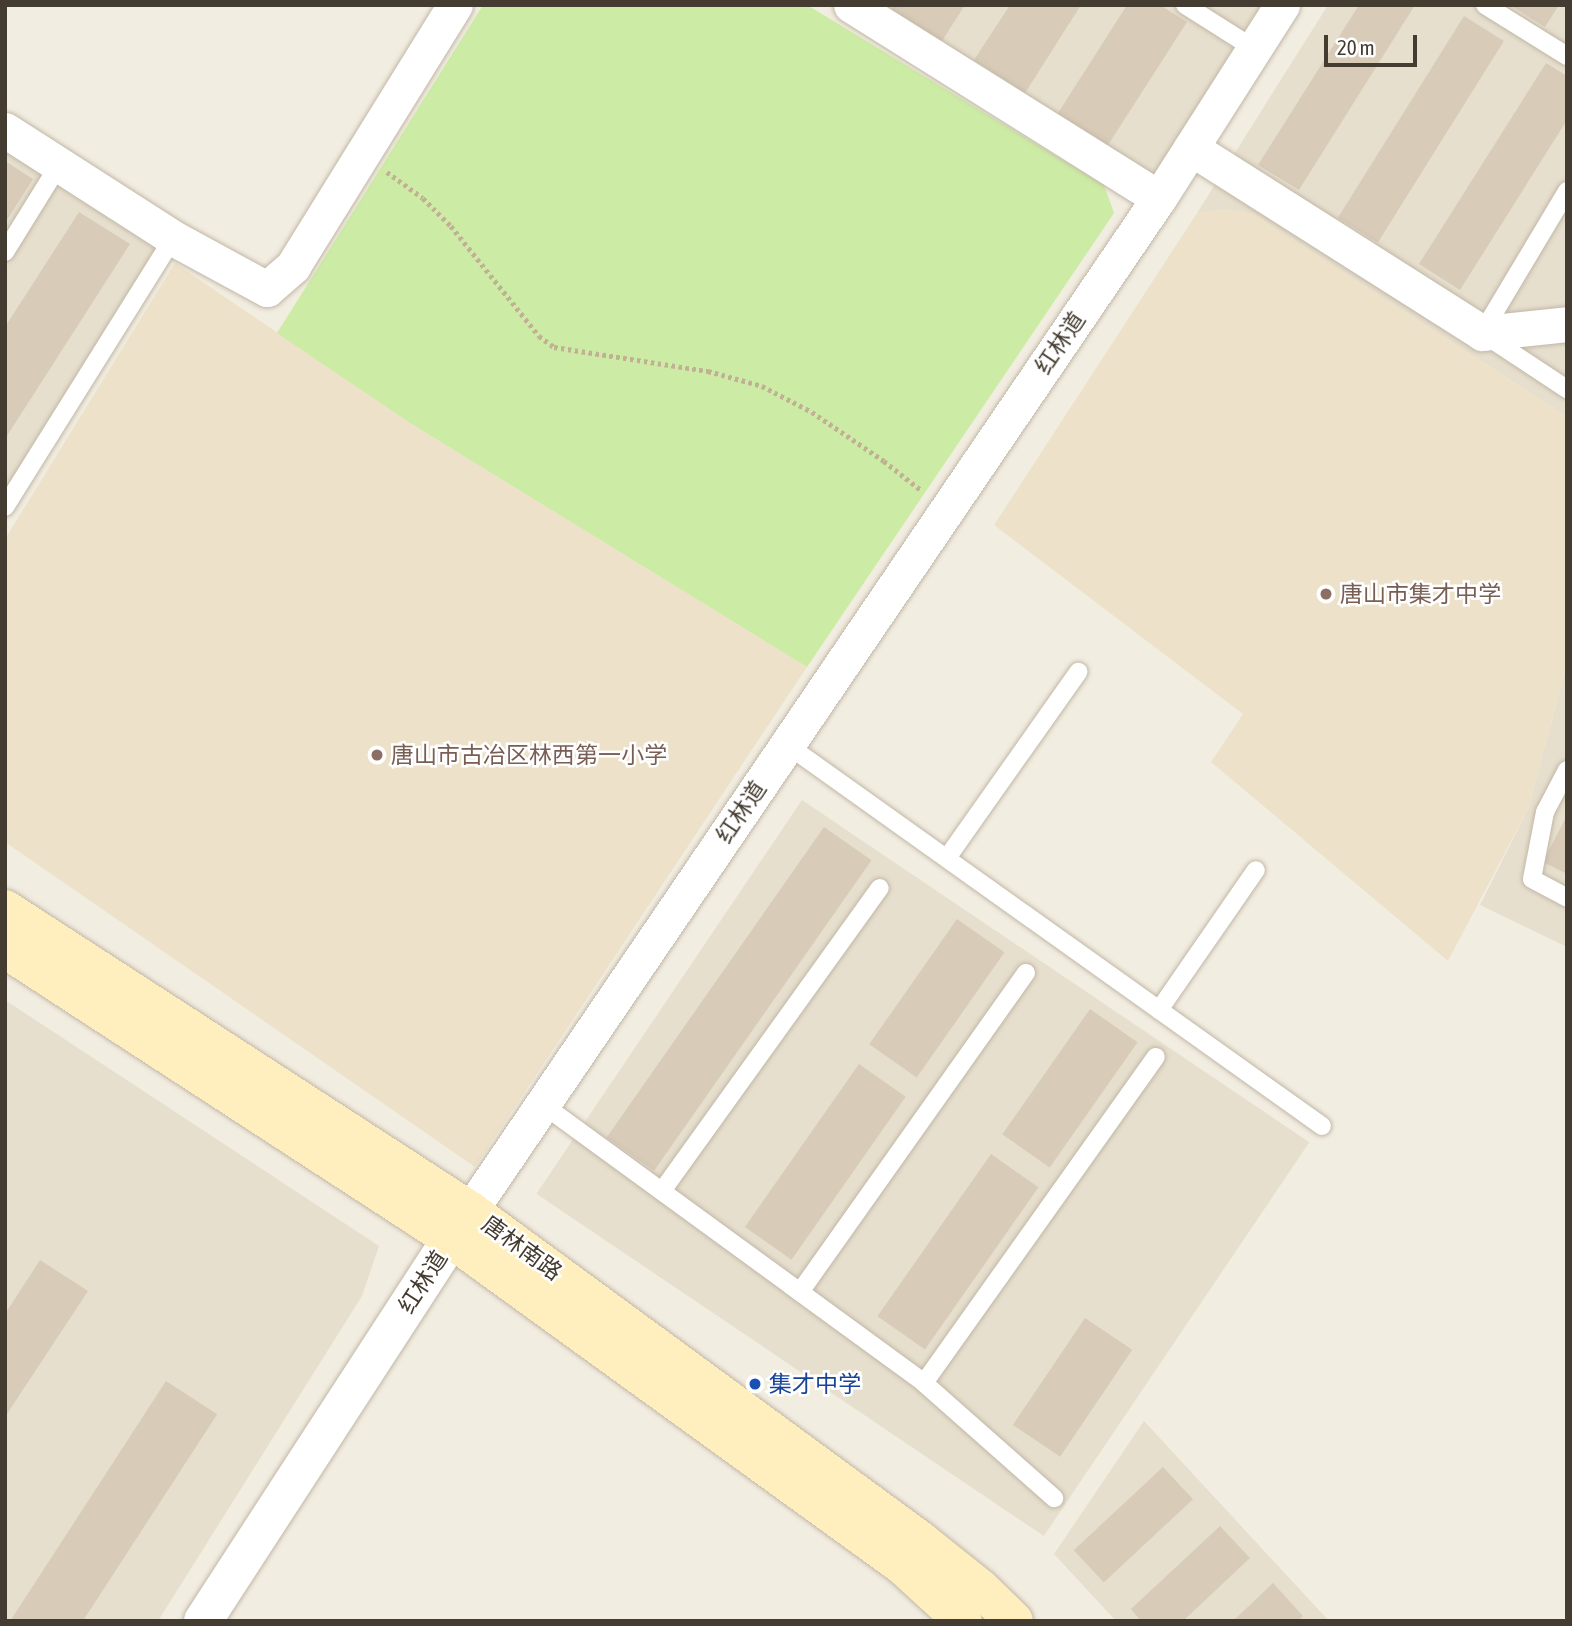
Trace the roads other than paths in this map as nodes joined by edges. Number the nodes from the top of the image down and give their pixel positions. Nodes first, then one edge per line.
1 (455, 5) edge
2 (851, 5) edge
3 (1185, 5) edge
4 (1282, 5) edge
5 (1485, 5) edge
6 (1255, 48) junction
7 (1567, 56) edge
8 (5, 130) edge
9 (1191, 148) junction
10 (59, 164) junction
11 (1567, 191) edge
12 (1158, 198) junction
13 (173, 238) junction
14 (5, 252) edge
15 (1567, 324) edge
16 (1482, 333) junction
17 (1567, 388) edge
18 (5, 507) edge
19 (1078, 672) dead end
20 (786, 744) junction
21 (1567, 770) edge
22 (947, 858) junction
23 (1256, 870) dead end
24 (880, 888) dead end
25 (1567, 898) edge
26 (5, 909) edge
27 (5, 949) edge
28 (1026, 973) dead end
29 (1158, 1010) junction
30 (1156, 1057) dead end
31 (542, 1104) junction
32 (1322, 1126) dead end
33 (662, 1191) junction
34 (461, 1225) junction
35 (800, 1292) junction
36 (924, 1383) junction
37 (1054, 1498) dead end
38 (203, 1621) edge
39 (963, 1621) edge
40 (1014, 1621) edge

1 - 13 street
2 - 12 street
3 - 6 lane
4 - 6 street, 红林道
5 - 7 lane
6 - 9 street, 红林道
8 - 10 street
9 - 12 street, 红林道
9 - 16 street
10 - 13 street
10 - 14 lane
11 - 16 lane
12 - 20 street, 红林道
13 - 18 lane
15 - 16 street
16 - 17 lane
19 - 22 lane
20 - 22 lane
20 - 31 street, 红林道
21 - 25 lane
22 - 29 lane
23 - 29 lane
24 - 33 lane
26 - 34 main road, 唐林南路
27 - 34 main road, 唐林南路
28 - 35 lane
29 - 32 lane
30 - 36 lane
31 - 33 lane
31 - 34 street, 红林道
33 - 35 lane
34 - 38 street, 红林道
34 - 39 main road, 唐林南路
34 - 40 main road, 唐林南路
35 - 36 lane
36 - 37 lane

